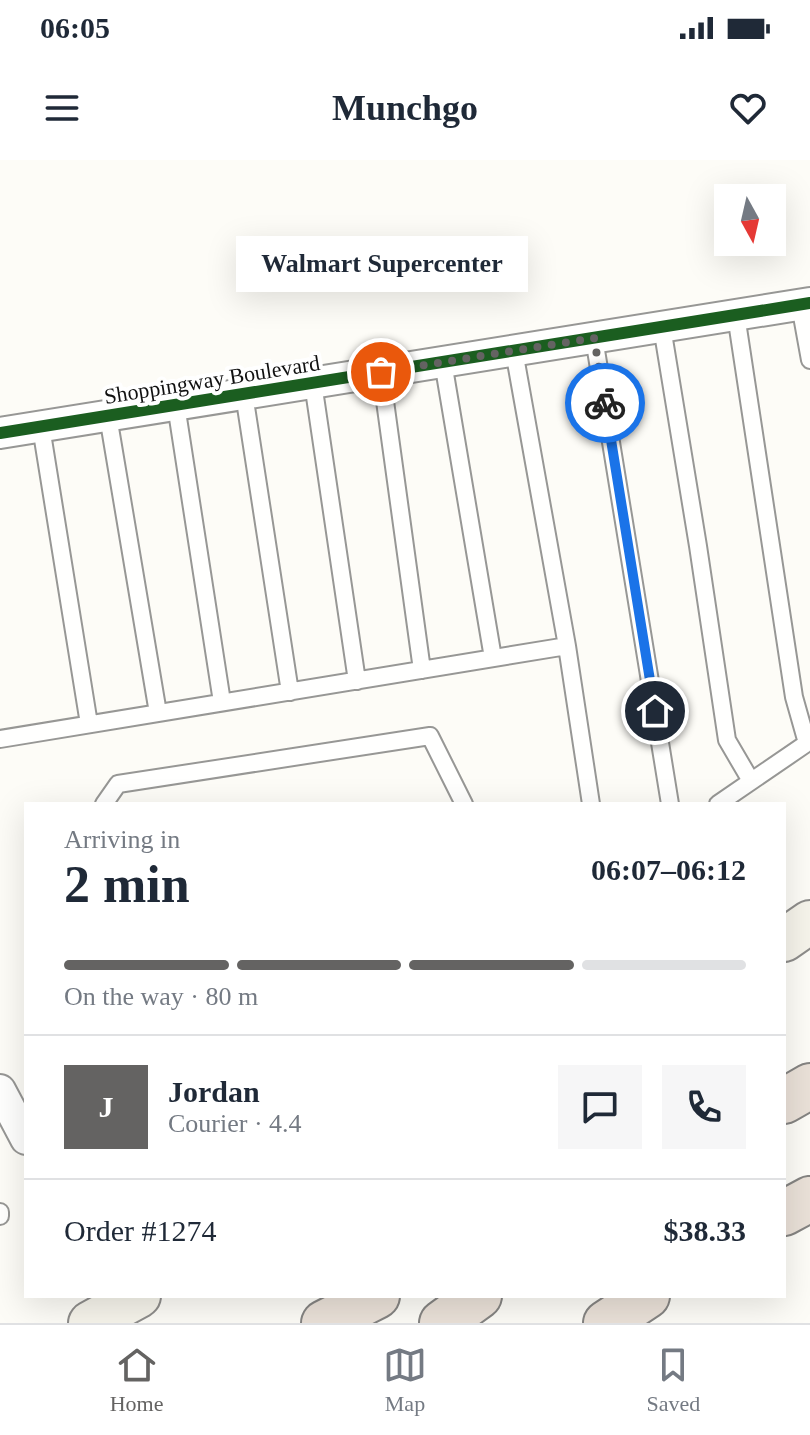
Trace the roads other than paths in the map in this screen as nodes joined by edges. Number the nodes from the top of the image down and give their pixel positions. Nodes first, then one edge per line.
1 (805, 304) edge
2 (736, 315) junction
3 (662, 327) junction
4 (594, 338) junction
5 (514, 351) junction
6 (810, 360) edge
7 (443, 362) junction
8 (381, 372) junction
9 (313, 383) junction
10 (244, 394) junction
11 (176, 405) junction
12 (108, 416) junction
13 (41, 427) junction
14 (0, 433) edge
15 (567, 646) junction
16 (493, 658) junction
17 (422, 670) junction
18 (357, 681) junction
19 (290, 692) junction
20 (222, 702) junction
21 (158, 713) junction
22 (89, 724) junction
23 (0, 739) edge
24 (808, 742) edge
25 (751, 781) junction
26 (105, 802) edge
27 (463, 802) edge
28 (591, 802) edge
29 (670, 802) edge
30 (721, 802) edge
31 (810, 922) edge
32 (786, 939) edge
33 (810, 1078) edge
34 (810, 1086) edge
35 (0, 1090) edge
36 (786, 1090) edge
37 (786, 1100) edge
38 (24, 1135) edge
39 (810, 1199) edge
40 (786, 1212) edge
41 (373, 1298) edge
42 (476, 1298) edge
43 (644, 1298) edge
44 (324, 1323) edge
45 (442, 1323) edge
46 (606, 1323) edge

1 - 2 street, Shoppingway Boulevard
1 - 6 lane
2 - 3 street, Shoppingway Boulevard
2 - 24 lane
3 - 4 street, Shoppingway Boulevard
3 - 25 lane
4 - 5 street, Shoppingway Boulevard
4 - 29 lane
5 - 7 street, Shoppingway Boulevard
5 - 15 lane
7 - 8 street, Shoppingway Boulevard
7 - 16 lane
8 - 9 street, Shoppingway Boulevard
8 - 17 lane
9 - 10 street, Shoppingway Boulevard
9 - 18 lane
10 - 11 street, Shoppingway Boulevard
10 - 19 lane
11 - 12 street, Shoppingway Boulevard
11 - 20 lane
12 - 13 street, Shoppingway Boulevard
12 - 21 lane
13 - 14 street, Shoppingway Boulevard
13 - 22 lane
15 - 16 lane
15 - 28 lane
16 - 17 lane
17 - 18 lane
18 - 19 lane
19 - 20 lane
20 - 21 lane
21 - 22 lane
22 - 23 lane
24 - 25 lane
25 - 30 lane
26 - 27 lane
31 - 32 main road
33 - 36 highway
34 - 37 highway
35 - 38 street
39 - 40 highway
41 - 44 highway
42 - 45 highway
43 - 46 highway

